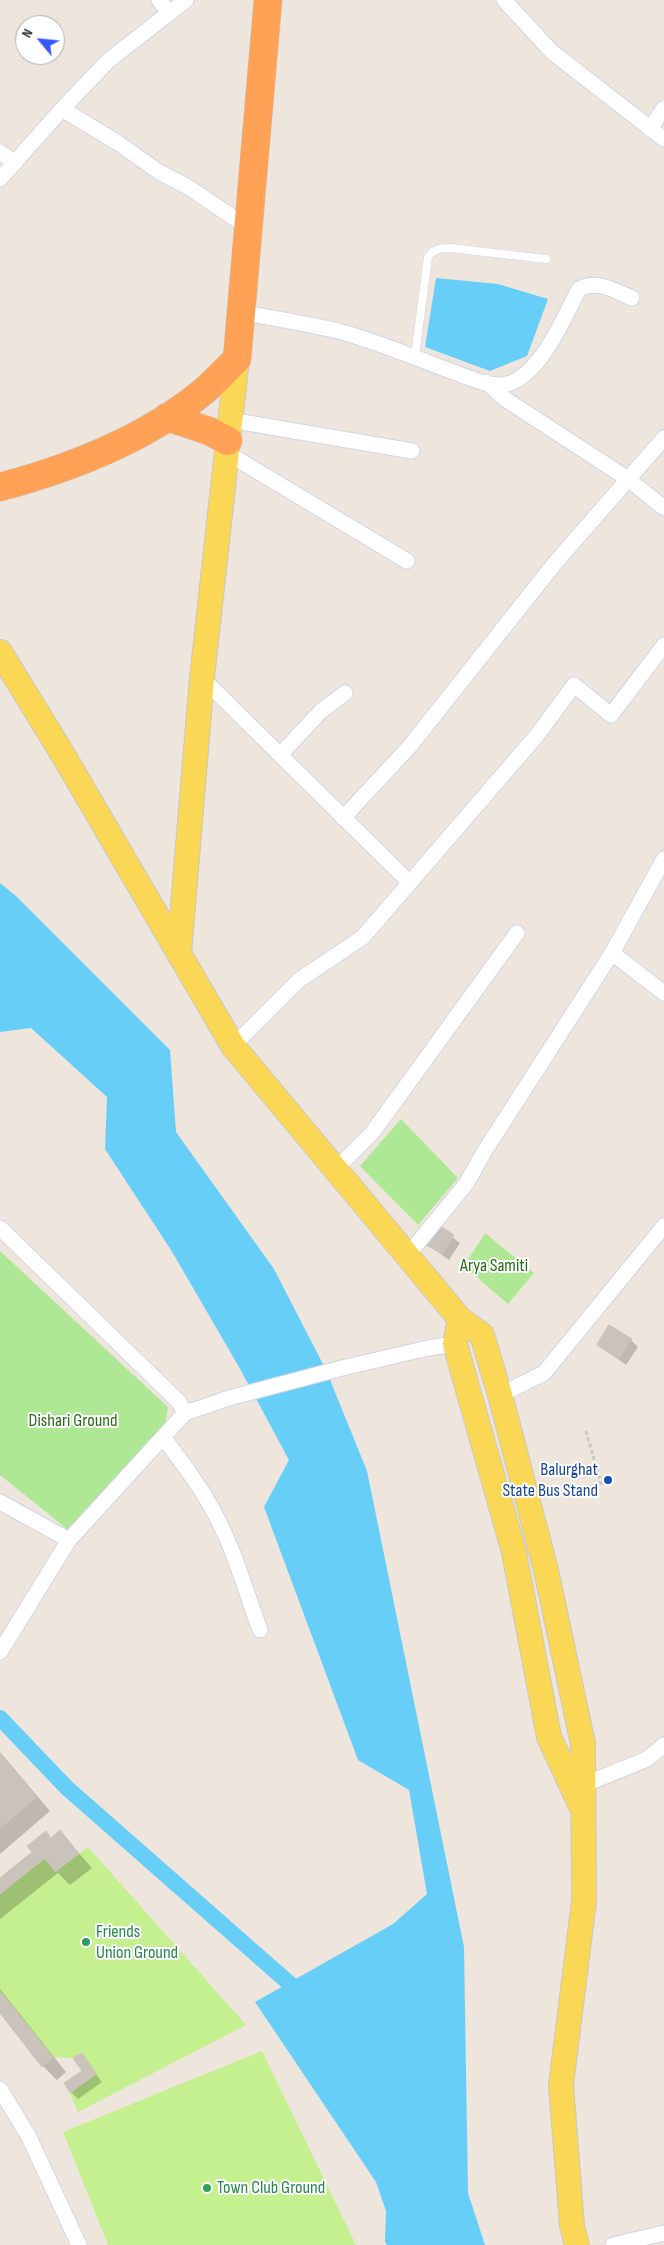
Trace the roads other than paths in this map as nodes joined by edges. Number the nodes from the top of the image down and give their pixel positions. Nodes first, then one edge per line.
1 (159, 0) edge
2 (186, 0) edge
3 (268, 0) edge
4 (504, 0) edge
5 (169, 13) junction
6 (664, 108) edge
7 (62, 109) junction
8 (650, 129) junction
9 (664, 139) edge
10 (0, 152) edge
11 (15, 163) junction
12 (0, 179) edge
13 (249, 228) junction
14 (546, 259) dead end
15 (632, 298) dead end
16 (241, 312) junction
17 (415, 356) junction
18 (237, 359) junction
19 (486, 382) junction
20 (167, 417) junction
21 (229, 438) junction
22 (664, 438) edge
23 (412, 451) dead end
24 (628, 479) junction
25 (0, 487) edge
26 (664, 508) edge
27 (407, 561) dead end
28 (664, 645) edge
29 (0, 652) edge
30 (202, 678) junction
31 (345, 693) dead end
32 (280, 755) junction
33 (343, 818) junction
34 (664, 859) edge
35 (409, 882) junction
36 (517, 933) dead end
37 (612, 953) junction
38 (179, 954) junction
39 (664, 993) edge
40 (233, 1046) junction
41 (335, 1170) junction
42 (664, 1226) edge
43 (0, 1228) edge
44 (408, 1256) junction
45 (460, 1319) junction
46 (454, 1344) junction
47 (500, 1395) junction
48 (185, 1412) junction
49 (163, 1437) junction
50 (0, 1502) edge
51 (69, 1540) junction
52 (260, 1630) dead end
53 (0, 1652) edge
54 (664, 1745) edge
55 (583, 1785) junction
56 (583, 1813) junction
57 (0, 2089) edge
58 (664, 2233) edge
59 (78, 2245) edge
60 (576, 2245) edge
61 (612, 2245) edge

1 - 5 street
2 - 5 street
3 - 13 highway
4 - 8 street
5 - 7 street
6 - 8 street
7 - 11 street
7 - 13 street
8 - 9 street
10 - 11 street
11 - 12 street
13 - 16 highway
14 - 17 lane
15 - 19 street
16 - 17 street
16 - 18 highway
17 - 19 street
18 - 20 highway
18 - 21 main road
19 - 24 street
20 - 21 highway
20 - 25 highway
21 - 23 street
21 - 27 street
21 - 30 main road
22 - 24 street
24 - 26 street
24 - 33 street
28 - 35 street
29 - 38 main road
30 - 32 street
30 - 38 main road
31 - 32 street
32 - 33 street
33 - 35 street
34 - 37 street
35 - 40 street
36 - 41 street
37 - 39 street
37 - 44 street
38 - 40 main road
40 - 41 main road
41 - 44 main road
42 - 47 street
43 - 48 street
44 - 45 main road
45 - 46 main road
45 - 47 main road
46 - 48 street
46 - 56 main road
47 - 55 main road
48 - 49 street
49 - 51 street
49 - 52 street
50 - 51 street
51 - 53 street
54 - 55 street
55 - 56 main road
56 - 60 main road
57 - 59 street
58 - 61 street

